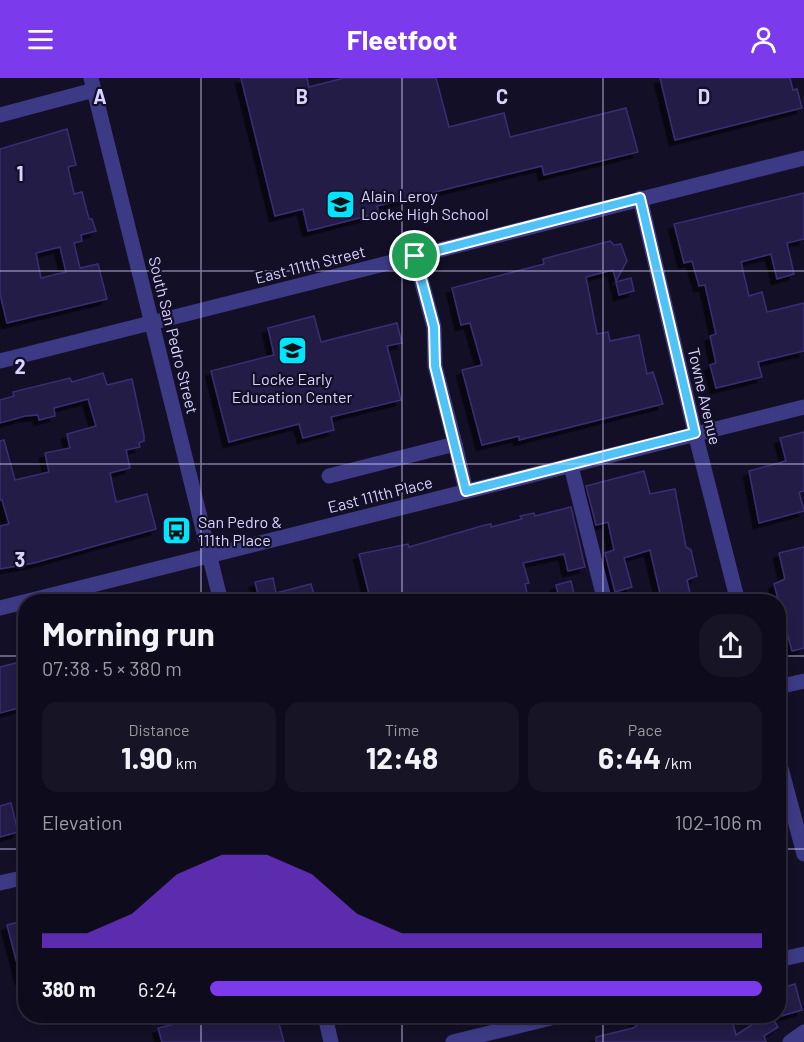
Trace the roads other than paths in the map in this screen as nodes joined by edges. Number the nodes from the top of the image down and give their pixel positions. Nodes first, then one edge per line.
1 (93, 84) edge
2 (0, 115) edge
3 (804, 158) edge
4 (640, 198) junction
5 (415, 256) junction
6 (151, 323) junction
7 (0, 361) edge
8 (804, 407) edge
9 (695, 433) junction
10 (454, 444) junction
11 (571, 466) junction
12 (329, 476) dead end
13 (466, 491) junction
14 (209, 555) junction
15 (55, 594) edge
16 (219, 594) edge
17 (603, 594) edge
18 (736, 594) edge
19 (18, 603) edge
20 (0, 608) edge
21 (804, 681) edge
22 (786, 685) edge
23 (786, 788) edge
24 (804, 854) edge
25 (18, 879) edge
26 (0, 883) edge
27 (804, 954) edge
28 (786, 958) edge
29 (327, 1023) edge
30 (530, 1023) edge
31 (804, 1032) edge
32 (331, 1042) edge
33 (453, 1042) edge
34 (790, 1042) edge

1 - 2 street
1 - 6 street, South San Pedro Street
3 - 4 street, East 111th Street
4 - 5 street, East 111th Street
4 - 9 street, Towne Avenue
5 - 6 street, East 111th Street
5 - 10 street
6 - 7 street, East 111th Street
6 - 14 street, South San Pedro Street
8 - 9 street, East 111th Place
9 - 11 street, East 111th Place
9 - 18 street, Towne Avenue
10 - 12 street
10 - 13 street
11 - 13 street, East 111th Place
11 - 17 street
13 - 14 street, East 111th Place
14 - 15 street, East 111th Place
14 - 16 street, South San Pedro Street
19 - 20 street, East 111th Place
21 - 22 street
23 - 24 street
25 - 26 street
27 - 28 street
29 - 32 street
30 - 33 street
31 - 34 street

